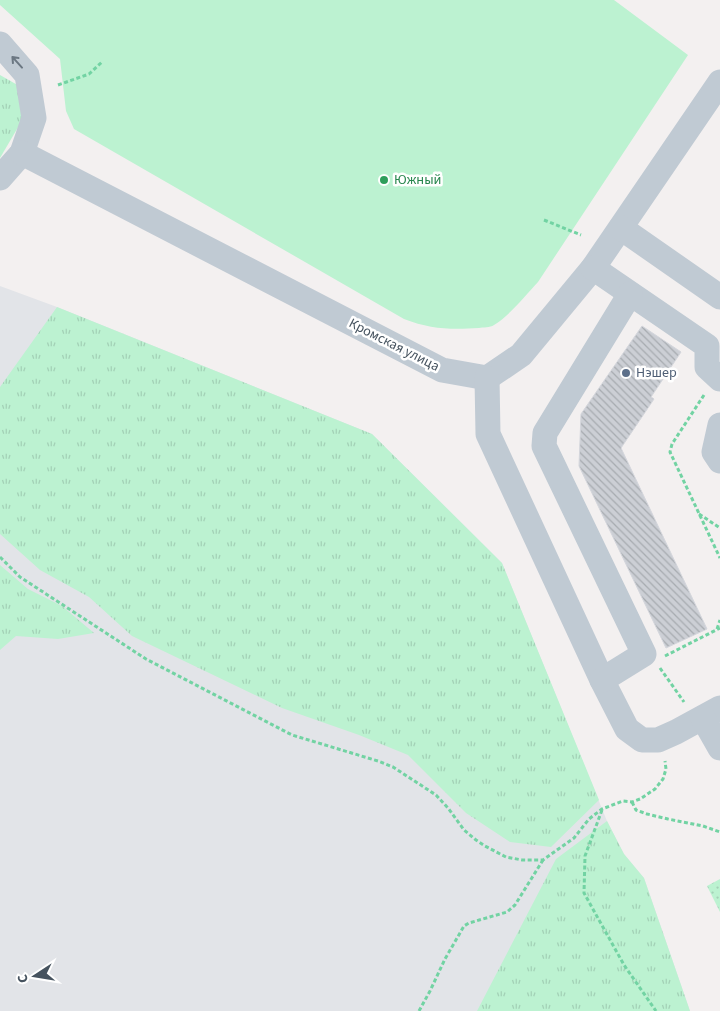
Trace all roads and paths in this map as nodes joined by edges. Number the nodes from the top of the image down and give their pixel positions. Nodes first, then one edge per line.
1 (0, 44) edge
2 (102, 62) dead end
3 (720, 82) edge
4 (58, 85) dead end
5 (22, 153) junction
6 (0, 178) edge
7 (544, 220) dead end
8 (621, 228) junction
9 (581, 235) dead end
10 (593, 268) junction
11 (630, 294) junction
12 (720, 297) edge
13 (487, 378) junction
14 (720, 379) edge
15 (720, 424) edge
16 (720, 461) edge
17 (699, 514) dead end
18 (720, 528) edge
19 (0, 557) edge
20 (720, 620) edge
21 (718, 628) edge
22 (649, 658) junction
23 (602, 680) junction
24 (707, 715) edge
25 (658, 740) junction
26 (720, 748) edge
27 (632, 802) junction
28 (602, 808) junction
29 (720, 832) edge
30 (543, 860) junction
31 (419, 1011) edge
32 (656, 1011) edge

5 -> 1 street
2 - 4 path
3 - 8 street
5 - 6 street
5 - 13 street, Кромская улица
7 - 9 path
8 - 10 street
8 - 12 street
10 - 11 street
10 - 13 street
11 - 14 street
11 - 22 street
13 - 23 street
15 - 16 street
17 - 18 path
19 - 30 path
20 - 21 path
21 - 22 path
22 - 23 street
22 - 24 path
23 - 25 street
24 - 25 street
24 - 26 street
25 - 27 path
27 - 28 path
27 - 29 path
28 - 30 path
28 - 32 path
30 - 31 path

